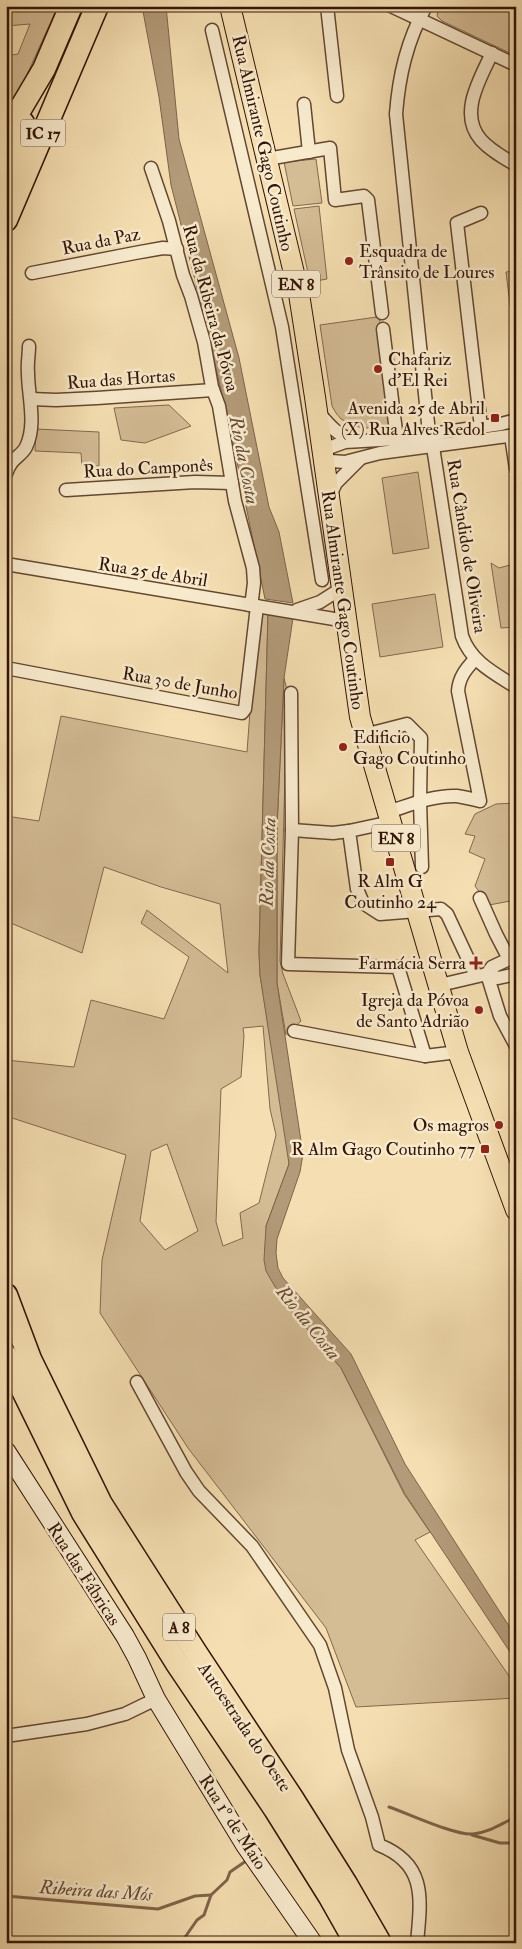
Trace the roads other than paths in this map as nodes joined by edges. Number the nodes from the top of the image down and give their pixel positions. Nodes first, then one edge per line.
1 (70, 6) edge
2 (97, 6) edge
3 (230, 6) edge
4 (327, 6) edge
5 (391, 6) edge
6 (426, 6) edge
7 (418, 20) junction
8 (212, 30) dead end
9 (492, 53) junction
10 (516, 65) edge
11 (44, 69) junction
12 (337, 96) dead end
13 (304, 104) dead end
14 (261, 135) junction
15 (6, 137) edge
16 (238, 141) junction
17 (309, 152) junction
18 (267, 159) junction
19 (516, 165) edge
20 (6, 168) edge
21 (151, 168) dead end
22 (482, 213) dead end
23 (6, 220) edge
24 (177, 249) junction
25 (32, 273) dead end
26 (382, 313) dead end
27 (383, 330) dead end
28 (29, 346) dead end
29 (312, 380) junction
30 (291, 384) junction
31 (213, 390) junction
32 (31, 399) junction
33 (317, 410) junction
34 (516, 420) edge
35 (481, 427) junction
36 (429, 433) junction
37 (513, 436) edge
38 (397, 439) junction
39 (360, 442) junction
40 (434, 447) junction
41 (323, 454) junction
42 (363, 457) junction
43 (516, 469) edge
44 (6, 474) edge
45 (232, 483) junction
46 (66, 490) dead end
47 (329, 497) junction
48 (6, 564) edge
49 (322, 580) dead end
50 (342, 588) junction
51 (256, 606) junction
52 (294, 611) junction
53 (346, 621) junction
54 (475, 659) junction
55 (6, 668) edge
56 (516, 687) edge
57 (291, 693) dead end
58 (364, 736) junction
59 (420, 801) junction
60 (389, 817) junction
61 (292, 830) junction
62 (349, 831) junction
63 (422, 867) dead end
64 (480, 898) dead end
65 (418, 911) junction
66 (516, 974) edge
67 (481, 975) junction
68 (440, 985) junction
69 (294, 1032) dead end
70 (516, 1046) edge
71 (458, 1052) junction
72 (425, 1056) junction
73 (516, 1210) edge
74 (6, 1295) edge
75 (6, 1356) edge
76 (137, 1382) dead end
77 (6, 1451) edge
78 (156, 1700) junction
79 (6, 1736) edge
80 (313, 1943) edge
81 (356, 1943) edge
82 (380, 1943) edge
83 (418, 1943) edge

1 - 11 highway, IC 17
2 - 23 highway, IC 17
3 - 14 main road, Rua Almirante Gago Coutinho / EN 8
4 - 12 street
5 - 7 street
6 - 7 street
7 - 9 street
7 - 36 street
8 - 16 street
9 - 10 street
9 - 19 street
11 - 15 highway, IC 17
11 - 20 highway
13 - 17 street
14 - 16 street
14 - 18 main road, Rua Almirante Gago Coutinho / EN 8
16 - 30 street
17 - 18 street
17 - 26 street
18 - 29 main road, Rua Almirante Gago Coutinho / EN 8
21 - 24 street, Rua da Ribeira da Póvoa
22 - 35 street
24 - 25 street, Rua da Paz
24 - 31 street, Rua da Ribeira da Póvoa
27 - 38 street
28 - 32 street
29 - 30 street
29 - 33 main road, Rua Almirante Gago Coutinho / EN 8
30 - 49 street
31 - 32 street, Rua das Hortas
31 - 45 street, Rua da Ribeira da Póvoa
32 - 44 street
33 - 39 street
33 - 41 main road, Rua Almirante Gago Coutinho / EN 8
34 - 35 street
35 - 36 street
36 - 38 street
37 - 40 street
37 - 43 street
38 - 39 street
39 - 41 street
39 - 42 street
40 - 42 street
40 - 54 street, Rua Cândido de Oliveira
41 - 42 street
41 - 47 main road, Rua Almirante Gago Coutinho / EN 8
42 - 47 street
45 - 46 street, Rua do Camponês
45 - 51 street, Rua da Ribeira da Póvoa
47 - 50 main road, Rua Almirante Gago Coutinho / EN 8
48 - 51 street, Rua 25 de Abril
50 - 52 street, Rua 25 de Abril
50 - 53 main road, Rua Almirante Gago Coutinho / EN 8
51 - 52 street, Rua 25 de Abril
51 - 55 street, Rua 30 de Junho
52 - 53 street, Rua 25 de Abril
53 - 58 main road, Rua Almirante Gago Coutinho / EN 8
54 - 56 street, Rua Cândido de Oliveira
54 - 59 street
57 - 61 street
58 - 59 street
58 - 60 main road, Rua Almirante Gago Coutinho / EN 8
59 - 60 street
59 - 63 street
60 - 62 street
60 - 65 main road, Rua Almirante Gago Coutinho / EN 8
61 - 62 street
61 - 72 street
62 - 65 street
64 - 67 street
65 - 67 street
65 - 68 main road, Rua Almirante Gago Coutinho / EN 8
66 - 67 street
67 - 68 street
67 - 70 street
68 - 71 main road, Rua Almirante Gago Coutinho / EN 8
69 - 72 street
71 - 72 street
71 - 73 main road, Rua Almirante Gago Coutinho / EN 8
74 - 82 highway, Autoestrada do Oeste / A 8
75 - 81 highway, Autoestrada do Oeste / A 8
76 - 83 street
77 - 78 street, Rua das Fábricas
78 - 79 street
78 - 80 street, Rua 1º de Maio

